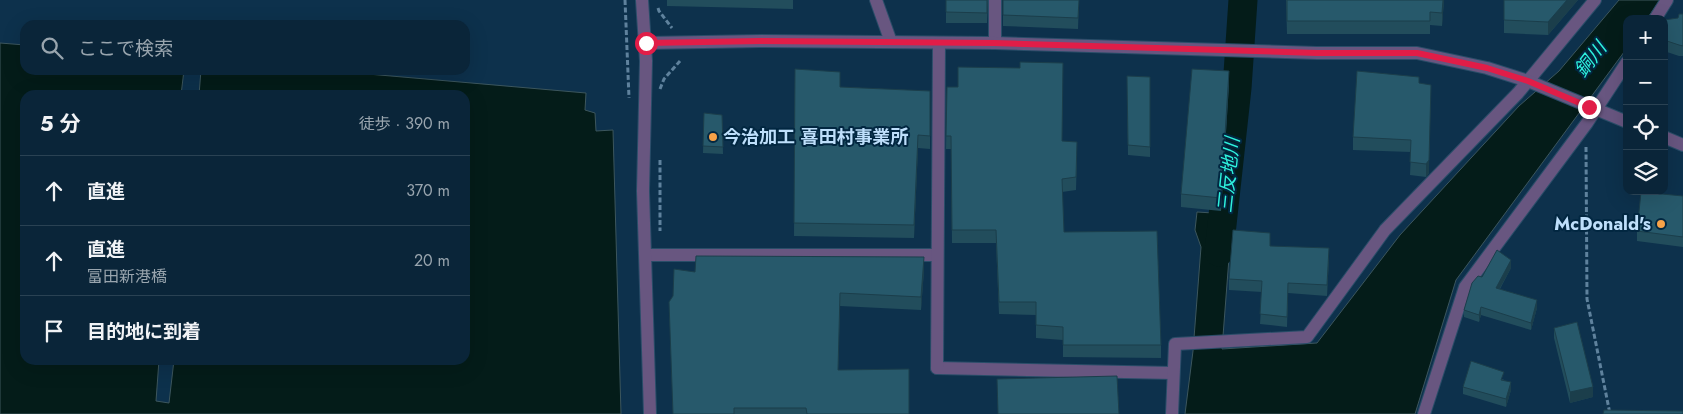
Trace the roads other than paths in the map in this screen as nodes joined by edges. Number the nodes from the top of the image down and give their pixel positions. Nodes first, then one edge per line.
1 (642, 0) edge
2 (876, 0) edge
3 (996, 0) edge
4 (1595, 0) edge
5 (1667, 0) edge
6 (1658, 15) edge
7 (891, 42) junction
8 (646, 43) junction
9 (939, 43) junction
10 (994, 43) junction
11 (1623, 67) edge
12 (1528, 81) junction
13 (1592, 108) junction
14 (1623, 120) edge
15 (1668, 139) edge
16 (1683, 145) edge
17 (646, 255) junction
18 (937, 255) junction
19 (1173, 373) junction
20 (650, 414) edge
21 (1172, 414) edge
22 (1424, 414) edge

1 - 8 street
2 - 7 street
3 - 10 street
4 - 12 street
5 - 6 street
7 - 8 street
7 - 9 street
8 - 17 street
9 - 10 street
9 - 18 street
10 - 12 street
11 - 13 street
12 - 13 street
12 - 19 street
13 - 14 street
13 - 22 street
15 - 16 street
17 - 18 street
17 - 20 street
18 - 19 street
19 - 21 street

